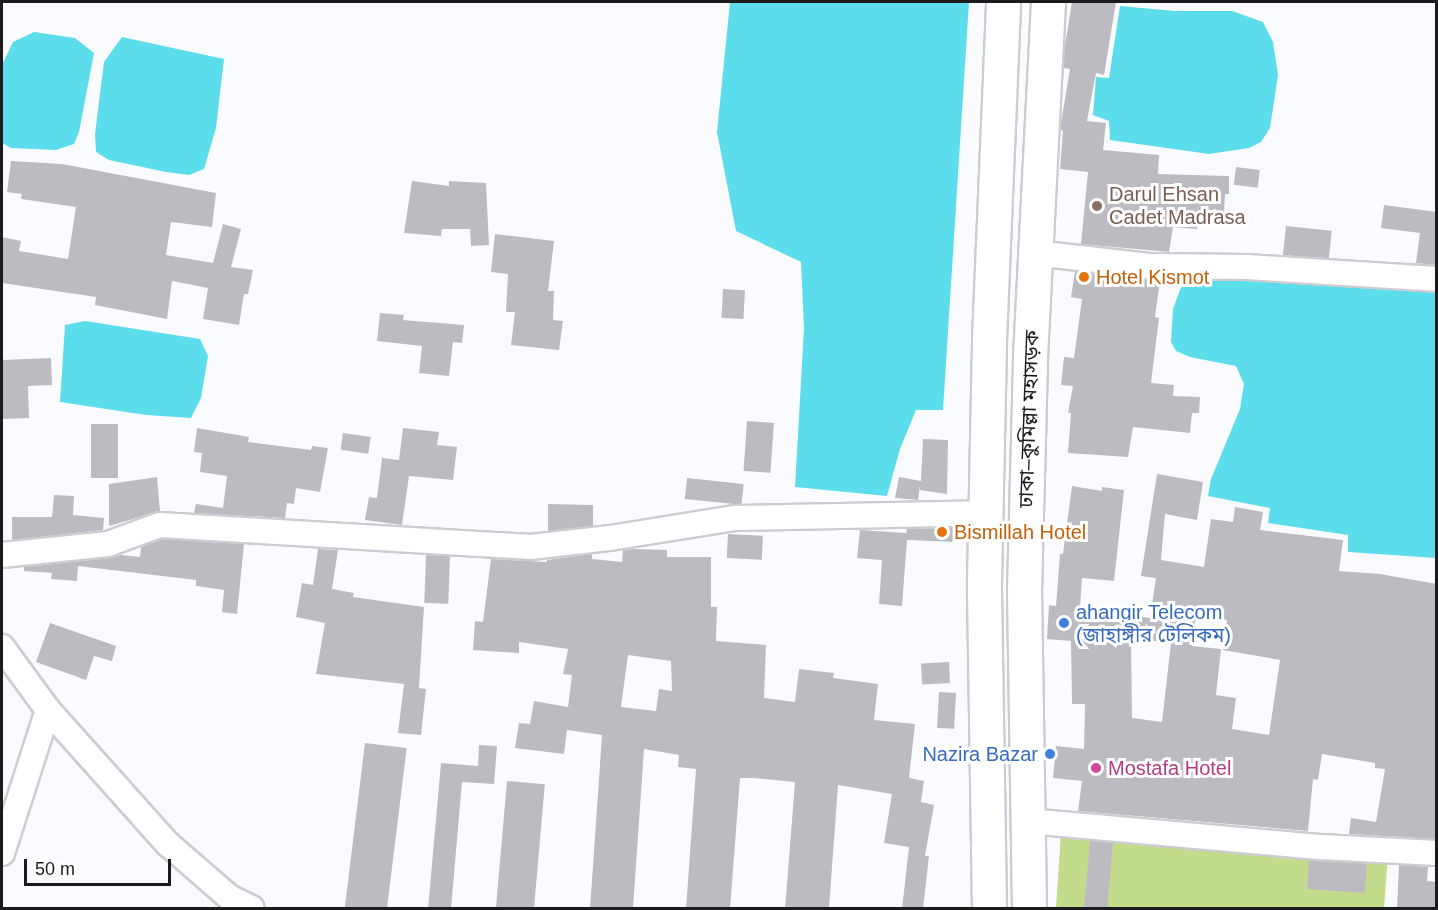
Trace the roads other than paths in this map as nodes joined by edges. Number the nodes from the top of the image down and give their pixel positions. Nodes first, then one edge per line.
1 (1003, 2) edge
2 (1048, 2) edge
3 (1035, 253) junction
4 (1437, 279) edge
5 (985, 513) junction
6 (2, 555) edge
7 (2, 647) edge
8 (48, 710) junction
9 (1028, 820) junction
10 (2, 853) edge
11 (1437, 853) edge
12 (223, 903) edge
13 (252, 909) edge
14 (990, 909) edge
15 (1029, 909) edge

1 - 5 highway, ঢাকা–কুমিল্লা মহাসড়ক
2 - 3 highway, ঢাকা–কুমিল্লা মহাসড়ক
3 - 4 street
3 - 9 highway, ঢাকা–কুমিল্লা মহাসড়ক
5 - 6 street
5 - 14 highway, ঢাকা–কুমিল্লা মহাসড়ক
7 - 8 street
8 - 10 street
8 - 12 street
9 - 11 street
9 - 15 highway, ঢাকা–কুমিল্লা মহাসড়ক
12 - 13 street

